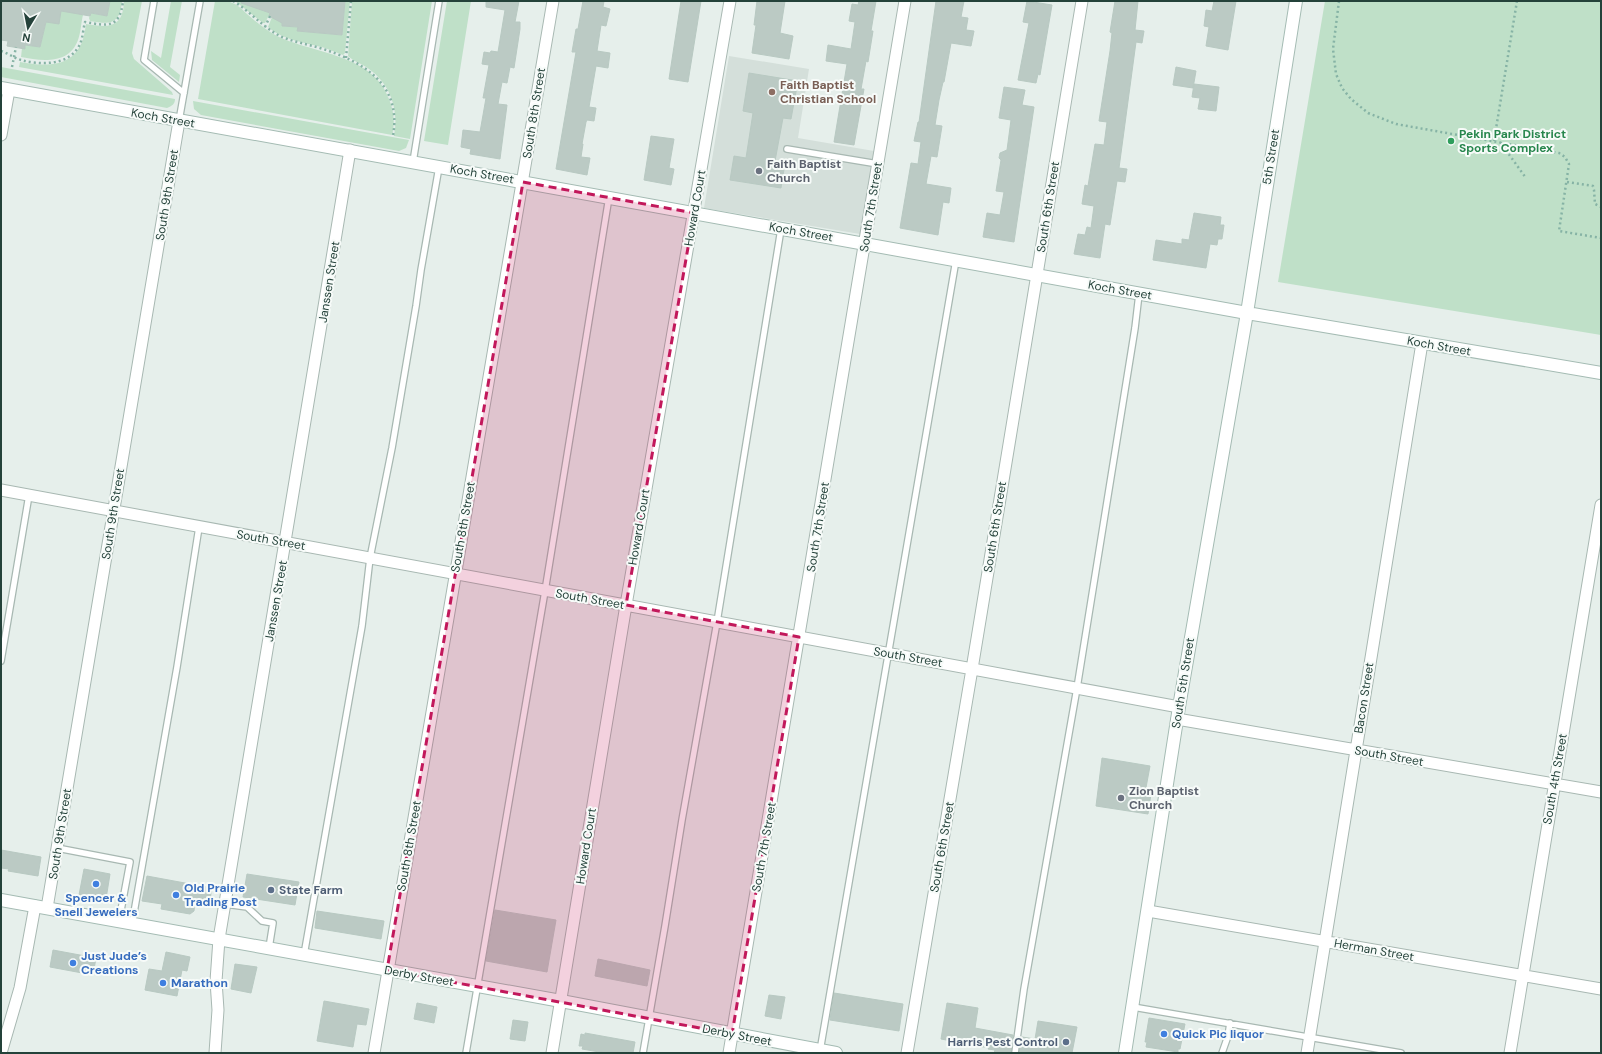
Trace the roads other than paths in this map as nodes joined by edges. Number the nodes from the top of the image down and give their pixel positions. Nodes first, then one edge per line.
1 (154, 1) edge
2 (200, 1) edge
3 (439, 1) edge
4 (553, 1) edge
5 (730, 1) edge
6 (905, 1) edge
7 (1082, 1) edge
8 (1296, 1) edge
9 (5, 89) edge
10 (184, 93) junction
11 (179, 120) junction
12 (1, 135) edge
13 (787, 149) dead end
14 (350, 150) junction
15 (413, 162) junction
16 (878, 164) junction
17 (439, 167) junction
18 (523, 182) junction
19 (608, 197) junction
20 (694, 213) junction
21 (782, 229) junction
22 (865, 244) junction
23 (956, 260) junction
24 (1037, 275) junction
25 (1139, 294) junction
26 (1247, 313) junction
27 (1422, 343) junction
28 (1601, 373) edge
29 (1, 490) edge
30 (29, 495) junction
31 (1601, 506) edge
32 (114, 511) junction
33 (199, 527) junction
34 (286, 543) junction
35 (370, 558) junction
36 (455, 574) junction
37 (545, 591) junction
38 (626, 605) junction
39 (718, 622) junction
40 (799, 637) junction
41 (889, 654) junction
42 (1, 660) edge
43 (972, 669) junction
44 (1077, 688) junction
45 (1178, 713) junction
46 (1356, 750) junction
47 (1554, 784) junction
48 (1601, 792) edge
49 (57, 848) junction
50 (1, 900) edge
51 (225, 904) junction
52 (35, 906) junction
53 (47, 908) junction
54 (1148, 911) junction
55 (119, 922) junction
56 (132, 924) junction
57 (219, 939) junction
58 (1326, 941) junction
59 (269, 948) junction
60 (304, 955) junction
61 (387, 970) junction
62 (1521, 976) junction
63 (477, 986) junction
64 (1601, 989) edge
65 (561, 1001) junction
66 (1133, 1007) junction
67 (648, 1018) junction
68 (1230, 1024) junction
69 (732, 1034) junction
70 (1310, 1037) junction
71 (820, 1052) edge
72 (1, 1053) edge
73 (215, 1053) edge
74 (374, 1053) edge
75 (466, 1053) edge
76 (552, 1053) edge
77 (642, 1053) edge
78 (729, 1053) edge
79 (836, 1053) edge
80 (907, 1053) edge
81 (1015, 1053) edge
82 (1125, 1053) edge
83 (1222, 1053) edge
84 (1308, 1053) edge
85 (1401, 1053) edge
86 (1510, 1053) edge

1 - 10 lane
2 - 10 lane
3 - 15 lane
4 - 18 street, South 8th Street
5 - 20 street, Howard Court
6 - 16 street, South 7th Street
7 - 24 street, South 6th Street
8 - 26 street, 5th Street
9 - 11 street, Koch Street
9 - 12 street
10 - 11 lane
11 - 14 street, Koch Street
11 - 32 street, South 9th Street
13 - 16 lane
14 - 15 street, Koch Street
14 - 34 street, Janssen Street
15 - 17 street, Koch Street
16 - 22 street, South 7th Street
17 - 18 street, Koch Street
17 - 35 lane
18 - 19 street, Koch Street
18 - 36 street, South 8th Street
19 - 20 street, Koch Street
19 - 37 lane
20 - 21 street, Koch Street
20 - 38 street, Howard Court
21 - 22 street, Koch Street
21 - 39 lane
22 - 23 street, Koch Street
22 - 40 street, South 7th Street
23 - 24 street, Koch Street
23 - 41 lane
24 - 25 street, Koch Street
24 - 43 street, South 6th Street
25 - 26 street, Koch Street
25 - 44 lane
26 - 27 street, Koch Street
26 - 45 street, South 5th Street
27 - 28 street, Koch Street
27 - 46 street, Bacon Street
29 - 30 street, South Street
30 - 32 street, South Street
30 - 42 lane
31 - 47 street, South 4th Street
32 - 33 street, South Street
32 - 49 street, South 9th Street
33 - 34 street, South Street
33 - 56 lane
34 - 35 street, South Street
34 - 51 street, Janssen Street
35 - 36 street, South Street
35 - 60 lane
36 - 37 street, South Street
36 - 61 street, South 8th Street
37 - 38 street, South Street
37 - 63 lane
38 - 39 street, South Street
38 - 65 street, Howard Court
39 - 40 street, South Street
39 - 67 lane
40 - 41 street, South Street
40 - 69 street, South 7th Street
41 - 43 street, South Street
41 - 71 lane
43 - 44 street, South Street
43 - 80 street, South 6th Street
44 - 45 street, South Street
44 - 81 lane
45 - 46 street, South Street
45 - 54 street, South 5th Street
46 - 47 street, South Street
46 - 58 street, Bacon Street
47 - 48 street, South Street
47 - 62 street, South 4th Street
49 - 53 street, South 9th Street
49 - 55 lane
50 - 52 street, Derby Street
51 - 57 street, Janssen Street
51 - 59 lane
52 - 53 street, Derby Street
52 - 72 street
53 - 55 street, Derby Street
54 - 58 street, Herman Street
54 - 66 street, South 5th Street
55 - 56 street, Derby Street
56 - 57 street, Derby Street
57 - 59 street, Derby Street
57 - 73 street, Janssen Street
58 - 62 street, Herman Street
58 - 70 street, Bacon Street
59 - 60 street, Derby Street
60 - 61 street, Derby Street
61 - 63 street, Derby Street
61 - 74 street, South 8th Street
62 - 64 street, Herman Street
62 - 86 street, South 4th Street
63 - 65 street, Derby Street
63 - 75 lane
65 - 67 street, Derby Street
65 - 76 street, Howard Court
66 - 68 lane
66 - 82 street, South 5th Street
67 - 69 street, Derby Street
67 - 77 lane
68 - 70 lane
68 - 83 lane
69 - 71 street, Derby Street
69 - 78 street, South 7th Street
70 - 84 street, Bacon Street
70 - 85 lane
71 - 79 street, Derby Street

